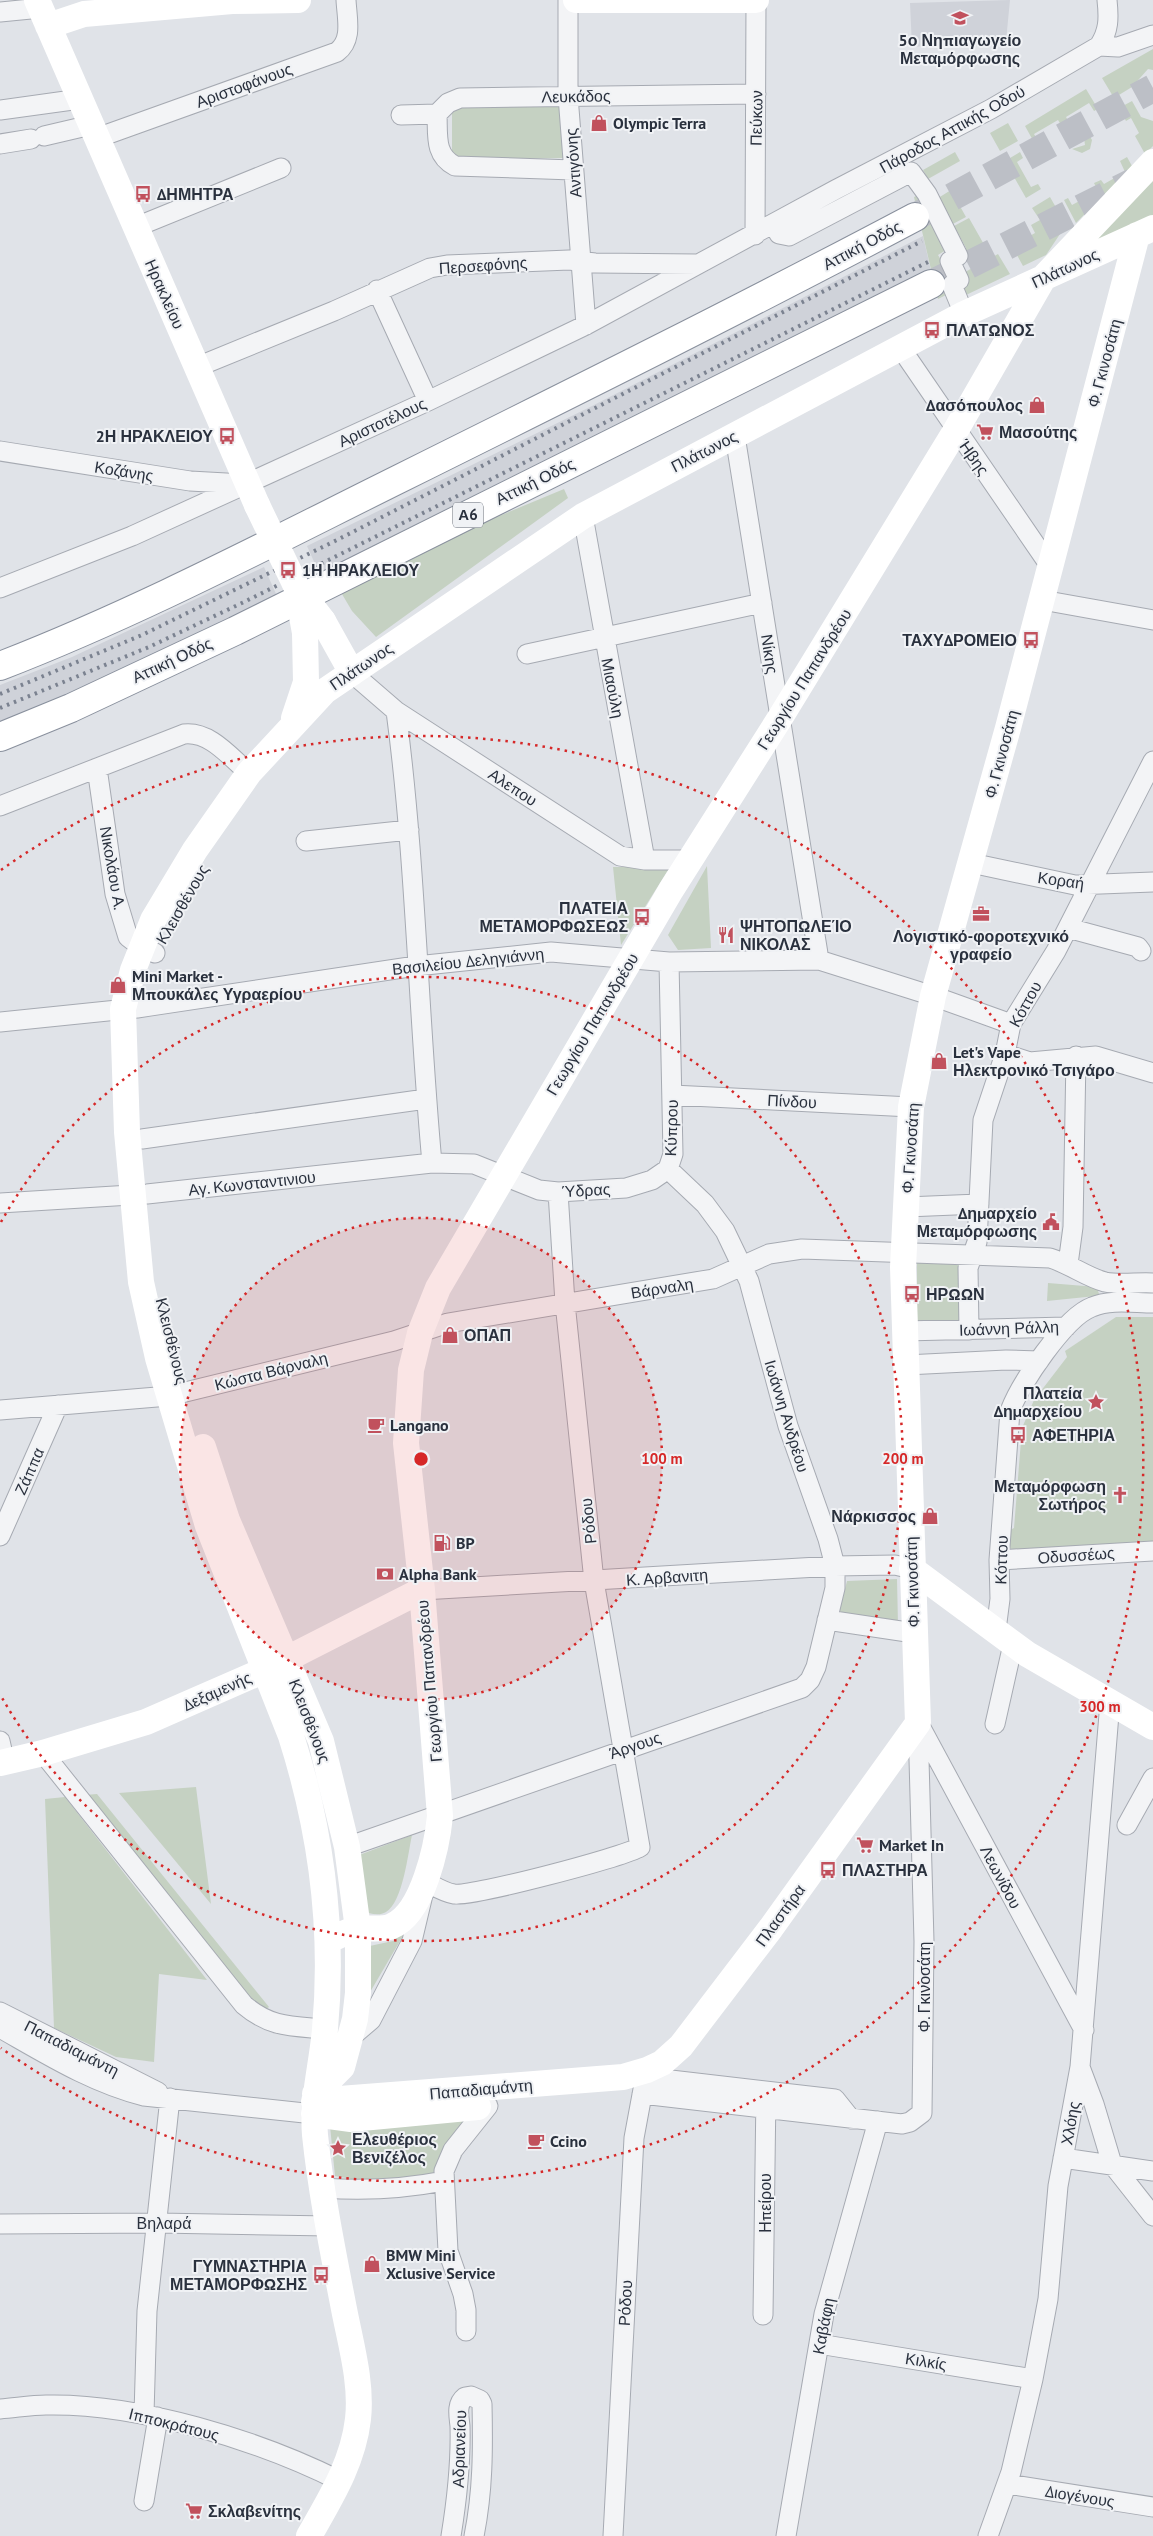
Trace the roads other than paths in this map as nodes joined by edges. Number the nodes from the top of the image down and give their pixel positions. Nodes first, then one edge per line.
1 (298, 0) edge
2 (346, 0) edge
3 (568, 0) edge
4 (576, 0) edge
5 (674, 0) edge
6 (1107, 0) edge
7 (232, 1) edge
8 (756, 1) edge
9 (42, 11) edge
10 (0, 12) edge
11 (1153, 35) edge
12 (1098, 46) junction
13 (756, 94) junction
14 (568, 96) junction
15 (80, 99) junction
16 (0, 110) edge
17 (438, 114) junction
18 (401, 115) dead end
19 (94, 131) junction
20 (0, 144) edge
21 (1153, 162) edge
22 (280, 168) dead end
23 (573, 170) junction
24 (915, 217) tunnel mouth
25 (774, 224) junction
26 (136, 227) junction
27 (1145, 231) edge
28 (755, 235) junction
29 (580, 260) junction
30 (698, 264) junction
31 (1044, 277) junction
32 (931, 284) tunnel mouth
33 (377, 290) junction
34 (964, 314) junction
35 (586, 325) junction
36 (900, 347) junction
37 (197, 367) junction
38 (428, 401) junction
39 (956, 430) junction
40 (735, 436) junction
41 (0, 452) edge
42 (253, 494) junction
43 (583, 516) junction
44 (1050, 566) junction
45 (0, 588) edge
46 (1042, 600) junction
47 (762, 603) junction
48 (1153, 620) edge
49 (314, 627) junction
50 (604, 637) junction
51 (527, 654) dead end
52 (0, 666) edge
53 (352, 673) junction
54 (396, 711) junction
55 (780, 718) junction
56 (288, 730) junction
57 (0, 737) edge
58 (1153, 761) edge
59 (97, 768) junction
60 (249, 773) junction
61 (0, 806) edge
62 (409, 830) junction
63 (306, 842) dead end
64 (645, 860) junction
65 (689, 860) junction
66 (971, 863) junction
67 (1153, 882) edge
68 (1090, 884) junction
69 (1068, 928) junction
70 (148, 950) junction
71 (1141, 951) dead end
72 (631, 958) junction
73 (819, 960) junction
74 (669, 962) junction
75 (416, 966) junction
76 (933, 996) junction
77 (130, 1009) junction
78 (0, 1022) edge
79 (1011, 1024) junction
80 (1005, 1054) junction
81 (1076, 1056) junction
82 (1153, 1073) edge
83 (672, 1095) junction
84 (426, 1099) junction
85 (911, 1107) junction
86 (142, 1139) junction
87 (432, 1163) junction
88 (668, 1169) junction
89 (503, 1174) junction
90 (558, 1192) junction
91 (140, 1195) junction
92 (0, 1202) edge
93 (979, 1204) junction
94 (906, 1207) junction
95 (903, 1253) junction
96 (971, 1256) junction
97 (1068, 1264) junction
98 (741, 1266) junction
99 (1106, 1282) junction
100 (1153, 1282) edge
101 (565, 1302) junction
102 (1106, 1302) junction
103 (1153, 1303) edge
104 (1066, 1327) junction
105 (969, 1330) junction
106 (904, 1331) junction
107 (420, 1333) junction
108 (1039, 1361) junction
109 (906, 1365) junction
110 (177, 1394) junction
111 (58, 1405) junction
112 (0, 1410) edge
113 (0, 1536) edge
114 (1153, 1551) edge
115 (1000, 1560) junction
116 (835, 1566) junction
117 (912, 1568) junction
118 (594, 1581) junction
119 (422, 1590) junction
120 (827, 1620) junction
121 (914, 1633) junction
122 (1005, 1637) junction
123 (276, 1665) junction
124 (1110, 1702) junction
125 (918, 1723) junction
126 (995, 1724) dead end
127 (1153, 1727) edge
128 (621, 1749) junction
129 (43, 1753) junction
130 (2, 1756) edge
131 (1153, 1778) edge
132 (440, 1816) junction
133 (1127, 1826) dead end
134 (347, 1847) junction
135 (426, 1882) junction
136 (358, 1929) junction
137 (328, 1940) junction
138 (0, 2012) edge
139 (0, 2028) edge
140 (325, 2029) junction
141 (1084, 2030) junction
142 (350, 2038) junction
143 (1080, 2068) junction
144 (645, 2080) junction
145 (496, 2097) junction
146 (170, 2098) junction
147 (766, 2100) junction
148 (314, 2103) junction
149 (918, 2118) joint
150 (878, 2121) junction
151 (1063, 2158) junction
152 (1112, 2164) junction
153 (1153, 2171) edge
154 (444, 2181) junction
155 (323, 2188) junction
156 (1153, 2216) edge
157 (158, 2223) junction
158 (0, 2224) edge
159 (329, 2226) junction
160 (763, 2315) dead end
161 (466, 2331) dead end
162 (819, 2344) junction
163 (1033, 2379) junction
164 (0, 2409) edge
165 (151, 2416) junction
166 (461, 2446) junction
167 (483, 2446) junction
168 (340, 2481) junction
169 (1008, 2484) junction
170 (144, 2501) dead end
171 (1153, 2507) edge
172 (308, 2536) edge
173 (450, 2536) edge
174 (474, 2536) edge
175 (613, 2536) edge
176 (786, 2536) edge
177 (988, 2536) edge

1 - 7 street
2 - 19 street, Αριστοφάνους
3 - 14 street, Αντιγόνης
4 - 5 street
5 - 8 street
6 - 12 street
7 - 9 street
8 - 13 street, Πεύκων
9 - 10 street
9 - 15 street, Ηρακλείου
11 - 12 street, Πάροδος Αττικής Οδού
12 - 25 street, Πάροδος Αττικής Οδού
13 - 14 street, Λευκάδος
13 - 28 street, Πεύκων
14 - 17 street, Λευκάδος
14 - 23 street, Αντιγόνης
15 - 16 street
15 - 19 street, Ηρακλείου
17 - 18 street
17 - 23 street
19 - 20 street, Αριστοφάνους
19 - 26 street, Ηρακλείου
21 - 31 street, Γεωργίου Παπανδρέου
22 - 26 street
23 - 29 street, Αντιγόνης
24 - 52 highway, Αττική Οδός
25 - 28 street, Πάροδος Αττικής Οδού
25 - 34 street
26 - 37 street, Ηρακλείου
27 - 31 street, Πλάτωνος
27 - 44 street, Φ. Γκινοσάτη
28 - 30 street, Αριστοτέλους
29 - 30 street, Περσεφόνης
29 - 33 street, Περσεφόνης
29 - 35 street, Αντιγόνης
30 - 35 street, Αριστοτέλους
31 - 34 street, Πλάτωνος
31 - 39 street, Γεωργίου Παπανδρέου
32 - 57 highway, Αττική Οδός / Α6
33 - 37 street, Περσεφόνης
33 - 38 street
34 - 36 street, Πλάτωνος
35 - 38 street, Αριστοτέλους
36 - 39 street, Ήβης
36 - 40 street, Πλάτωνος
37 - 42 street, Ηρακλείου
38 - 42 street, Αριστοτέλους
39 - 44 street, Ήβης
39 - 55 street, Γεωργίου Παπανδρέου
40 - 43 street, Πλάτωνος
40 - 47 street, Νίκης
41 - 42 street, Κοζάνης
42 - 45 street, Αριστοτέλους
42 - 49 street, Ηρακλείου, bridge
43 - 50 street, Μιαούλη
43 - 53 street, Πλάτωνος
44 - 46 street, Φ. Γκινοσάτη
46 - 48 street
46 - 66 street, Φ. Γκινοσάτη
47 - 50 street
47 - 55 street, Νίκης
49 - 53 street
49 - 56 street
50 - 51 street
50 - 64 street, Μιαούλη
53 - 54 street, Αλεπου
53 - 56 street, Πλάτωνος
53 - 70 street, Κλεισθένους
54 - 62 street
54 - 64 street, Αλεπου
55 - 65 street, Γεωργίου Παπανδρέου
55 - 73 street, Νίκης
56 - 60 street, Κλεισθένους
58 - 68 street, Κόττου
59 - 60 street
59 - 61 street
59 - 70 street, Νικολάου Α.
60 - 70 street, Κλεισθένους
62 - 63 street
62 - 75 street
64 - 65 street, Αλεπου
65 - 72 street, Γεωργίου Παπανδρέου
66 - 68 street, Κοραή
66 - 76 street, Φ. Γκινοσάτη
67 - 68 street, Κοραή
68 - 69 street, Κόττου
69 - 71 street
69 - 79 street, Κόττου
70 - 77 street, Κλεισθένους
72 - 74 street, Βασιλείου Δεληγιάννη
72 - 75 street, Βασιλείου Δεληγιάννη
72 - 89 street, Γεωργίου Παπανδρέου
73 - 74 street, Βασιλείου Δεληγιάννη
73 - 76 street, Βασιλείου Δεληγιάννη
74 - 83 street, Κύπρου
75 - 77 street, Βασιλείου Δεληγιάννη
75 - 84 street
76 - 79 street, Βασιλείου Δεληγιάννη
76 - 85 street, Φ. Γκινοσάτη
77 - 78 street, Βασιλείου Δεληγιάννη
77 - 86 street, Κλεισθένους
77 - 91 street, Κλεισθένους
79 - 80 street, Κόττου
80 - 81 street
80 - 93 street, Κόττου
81 - 82 street
81 - 97 street
83 - 85 street, Πίνδου
83 - 88 street, Κύπρου
84 - 86 street
84 - 87 street
85 - 94 street, Φ. Γκινοσάτη
86 - 91 street, Κλεισθένους
87 - 89 street, Αγ. Κωνσταντινιου
87 - 91 street, Αγ. Κωνσταντινιου
88 - 90 street, Ύδρας
88 - 98 street, Κύπρου
89 - 90 street, Ύδρας
89 - 107 street, Γεωργίου Παπανδρέου
90 - 101 street, Ρόδου
91 - 92 street, Αγ. Κωνσταντινιου
91 - 110 street, Κλεισθένους
93 - 94 street
93 - 96 street, Κόττου
94 - 95 street, Φ. Γκινοσάτη
95 - 96 street
95 - 98 street, Βάρναλη
95 - 106 street, Φ. Γκινοσάτη
96 - 97 street
96 - 105 street, Κόττου
97 - 99 street
98 - 101 street, Βάρναλη
98 - 116 street, Ιωάννη Ανδρέου
99 - 100 street
99 - 102 street
101 - 107 street, Βάρναλη
101 - 118 street, Ρόδου
102 - 103 street, Ιωάννη Ράλλη
102 - 104 street, Ιωάννη Ράλλη
104 - 105 street, Ιωάννη Ράλλη
104 - 108 street, Κόττου
105 - 106 street, Ιωάννη Ράλλη
106 - 109 street, Φ. Γκινοσάτη
107 - 110 street, Κώστα Βάρναλη
107 - 119 street, Γεωργίου Παπανδρέου
108 - 109 street
108 - 115 street, Κόττου
109 - 117 street, Φ. Γκινοσάτη
110 - 111 street, Κώστα Βάρναλη
110 - 123 street, Κλεισθένους
111 - 112 street, Κώστα Βάρναλη
111 - 113 street, Ζάππα
114 - 115 street, Οδυσσέως
115 - 122 street, Κόττου
116 - 117 street, Κ. Αρβανιτη
116 - 118 street, Κ. Αρβανιτη
116 - 120 street, Άργους
117 - 121 street, Φ. Γκινοσάτη
117 - 122 street
118 - 119 street, Κ. Αρβανιτη
118 - 128 street, Ρόδου
119 - 123 street, Δεξαμενής
119 - 132 street, Γεωργίου Παπανδρέου
120 - 121 street
120 - 128 street, Άργους
121 - 125 street, Φ. Γκινοσάτη
122 - 124 street
122 - 126 street, Κόττου
123 - 129 street, Δεξαμενής
123 - 134 street, Κλεισθένους
123 - 137 street, Κλεισθένους
124 - 127 street
124 - 141 street, Χλόης
125 - 141 street, Λεωνίδου
125 - 144 street, Πλαστήρα
125 - 149 street, Φ. Γκινοσάτη
128 - 132 street, Άργους
128 - 135 street, Ρόδου
129 - 130 street, Δεξαμενής
129 - 140 street
131 - 133 street
132 - 134 street, Άργους
132 - 135 street, Γεωργίου Παπανδρέου
134 - 136 street, Κλεισθένους
135 - 136 street, Γεωργίου Παπανδρέου
135 - 142 street
136 - 137 street, Γεωργίου Παπανδρέου
136 - 142 street, Κλεισθένους
137 - 140 street, Κλεισθένους
138 - 146 street, Παπαδιαμάντη
139 - 146 street, Παπαδιαμάντη
140 - 148 street, Κλεισθένους
141 - 143 street, Χλόης
142 - 148 street, Κλεισθένους
143 - 151 street, Χλόης
143 - 152 street
144 - 145 street, Παπαδιαμάντη
144 - 147 street, Παπαδιαμάντη
144 - 175 street, Ρόδου
145 - 148 street, Παπαδιαμάντη
145 - 154 street
146 - 148 street, Παπαδιαμάντη
146 - 157 street
147 - 150 street, Παπαδιαμάντη
147 - 160 street, Ηπείρου
148 - 155 street
149 - 150 street, Παπαδιαμάντη
150 - 162 street, Καβάφη
151 - 152 street
151 - 163 street, Χλόης
152 - 153 street
152 - 156 street
154 - 155 street
154 - 161 street
155 - 159 street
157 - 158 street, Βηλαρά
157 - 159 street, Βηλαρά
157 - 165 street
159 - 168 street
162 - 163 street, Κιλκίς
162 - 176 street, Καβάφη
163 - 169 street, Χλόης
164 - 165 street, Ιπποκράτους
165 - 168 street, Ιπποκράτους
165 - 170 street
166 - 167 street
166 - 167 street, Αδριανείου
166 - 173 street, Αδριανείου
167 - 174 street, Αδριανείου
168 - 172 street
169 - 171 street, Διογένους
169 - 177 street, Χλόης

